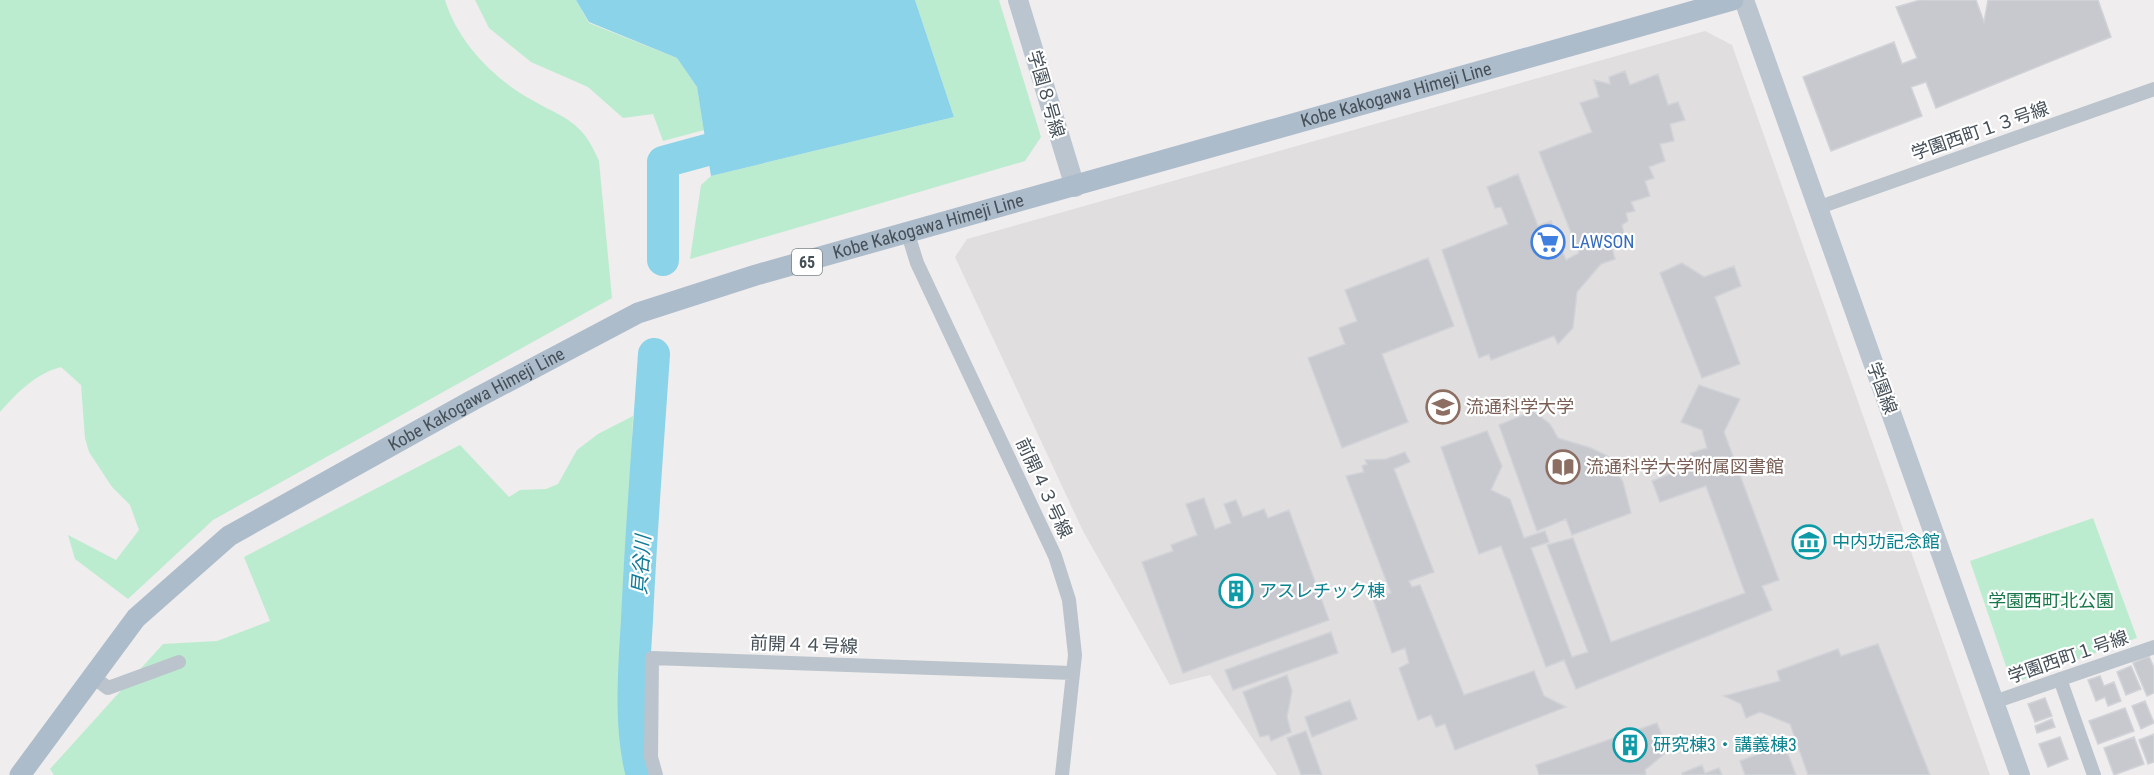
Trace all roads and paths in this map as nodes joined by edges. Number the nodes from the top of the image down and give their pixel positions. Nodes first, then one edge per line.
1 (1018, 0) edge
2 (1732, 0) edge
3 (1744, 0) edge
4 (2154, 89) edge
5 (1075, 187) junction
6 (1817, 208) junction
7 (908, 234) junction
8 (2154, 648) edge
9 (179, 662) dead end
10 (1072, 673) junction
11 (93, 677) junction
12 (2060, 679) junction
13 (1994, 702) junction
14 (20, 775) edge
15 (656, 775) edge
16 (1062, 775) edge
17 (2020, 775) edge
18 (2094, 775) edge

1 - 5 street, 学園８号線
2 - 5 main road, Kobe Kakogawa Himeji Line / 65
3 - 6 street, 学園線
4 - 6 street, 学園西町１３号線
5 - 7 main road, Kobe Kakogawa Himeji Line / 65
6 - 13 street, 学園線
7 - 10 street, 前開４３号線
7 - 11 main road, Kobe Kakogawa Himeji Line / 65
8 - 12 street, 学園西町１号線
9 - 11 street
10 - 15 street, 前開４４号線
10 - 16 street, 前開４３号線
11 - 14 main road, Kobe Kakogawa Himeji Line / 65
12 - 13 street, 学園西町１号線
12 - 18 street
13 - 17 street, 学園線

